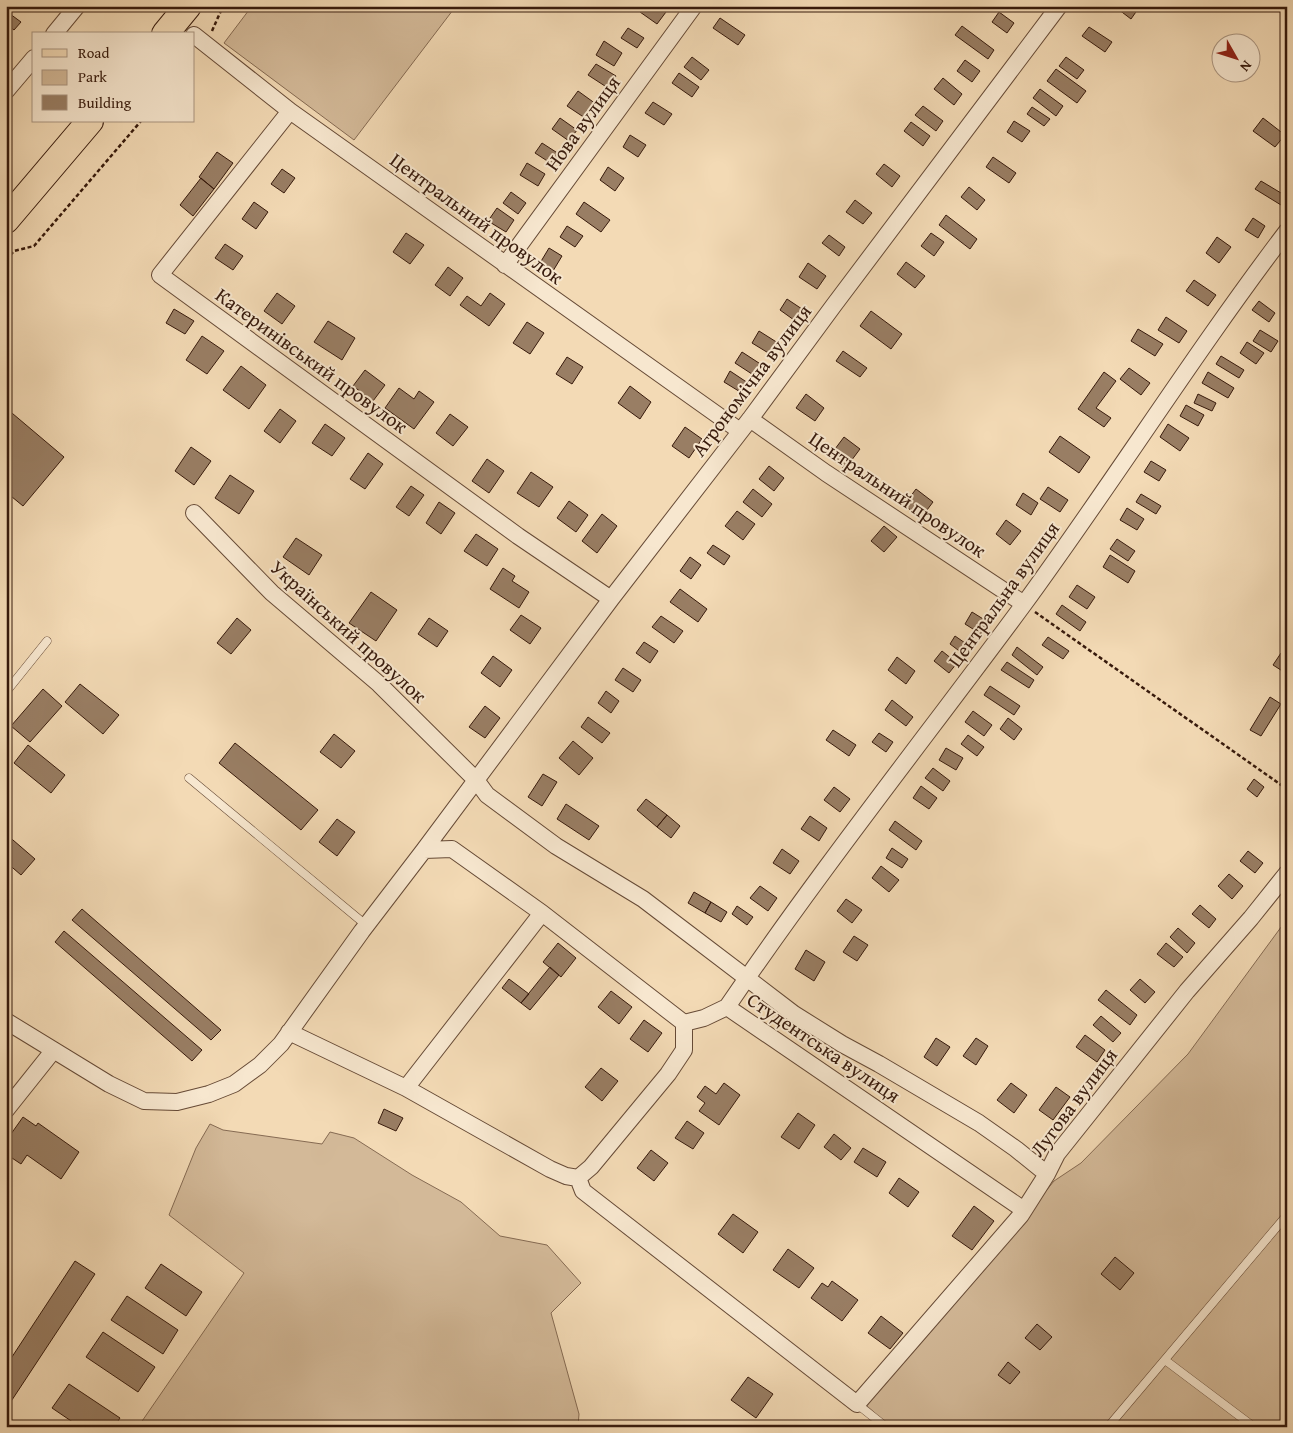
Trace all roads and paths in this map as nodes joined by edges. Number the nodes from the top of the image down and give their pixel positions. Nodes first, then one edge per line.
1 (77, 6) edge
2 (694, 6) edge
3 (1059, 6) edge
4 (56, 32) edge
5 (195, 36) edge
6 (32, 60) edge
7 (6, 91) edge
8 (290, 110) junction
9 (89, 122) edge
10 (139, 122) edge
11 (6, 220) edge
12 (1287, 231) edge
13 (6, 260) edge
14 (505, 265) junction
15 (745, 425) junction
16 (194, 513) dead end
17 (611, 599) junction
18 (1024, 604) junction
19 (47, 641) dead end
20 (6, 692) edge
21 (189, 778) dead end
22 (476, 780) junction
23 (1287, 790) edge
24 (424, 850) junction
25 (1287, 874) edge
26 (542, 913) junction
27 (366, 925) junction
28 (746, 978) junction
29 (727, 1007) junction
30 (6, 1021) edge
31 (684, 1023) junction
32 (289, 1032) junction
33 (53, 1051) junction
34 (406, 1088) junction
35 (6, 1110) edge
36 (1047, 1174) junction
37 (578, 1178) junction
38 (1024, 1210) junction
39 (1287, 1215) edge
40 (1164, 1360) junction
41 (857, 1404) junction
42 (886, 1427) edge
43 (1108, 1427) edge
44 (1254, 1427) edge

1 - 4 street
2 - 14 street, Нова вулиця
3 - 15 street, Агрономічна вулиця
5 - 8 street, Центральний провулок
6 - 7 street
8 - 14 street, Центральний провулок
8 - 17 street, Катеринівський провулок
9 - 11 main road
10 - 13 path
12 - 18 street, Центральна вулиця
14 - 15 street, Центральний провулок
15 - 17 street, Агрономічна вулиця
15 - 18 street, Центральний провулок
16 - 22 street, Український провулок
17 - 22 street, Агрономічна вулиця
18 - 23 path
18 - 28 street, Центральна вулиця
19 - 20 lane
21 - 27 lane
22 - 24 street, Агрономічна вулиця
22 - 28 street, Український провулок
24 - 26 street
24 - 27 street, Агрономічна вулиця
25 - 36 street, Лугова вулиця
26 - 31 street
26 - 34 street
27 - 32 street, Агрономічна вулиця
28 - 29 street, Центральна вулиця
28 - 36 street, Лугова вулиця
29 - 31 street, Студентська вулиця
29 - 38 street, Студентська вулиця
30 - 33 street, Агрономічна вулиця
31 - 37 street
32 - 33 street, Агрономічна вулиця
32 - 34 street
33 - 35 street
34 - 37 street
36 - 38 street
37 - 41 street
38 - 41 street
39 - 40 lane
40 - 43 lane
40 - 44 lane
41 - 42 lane

